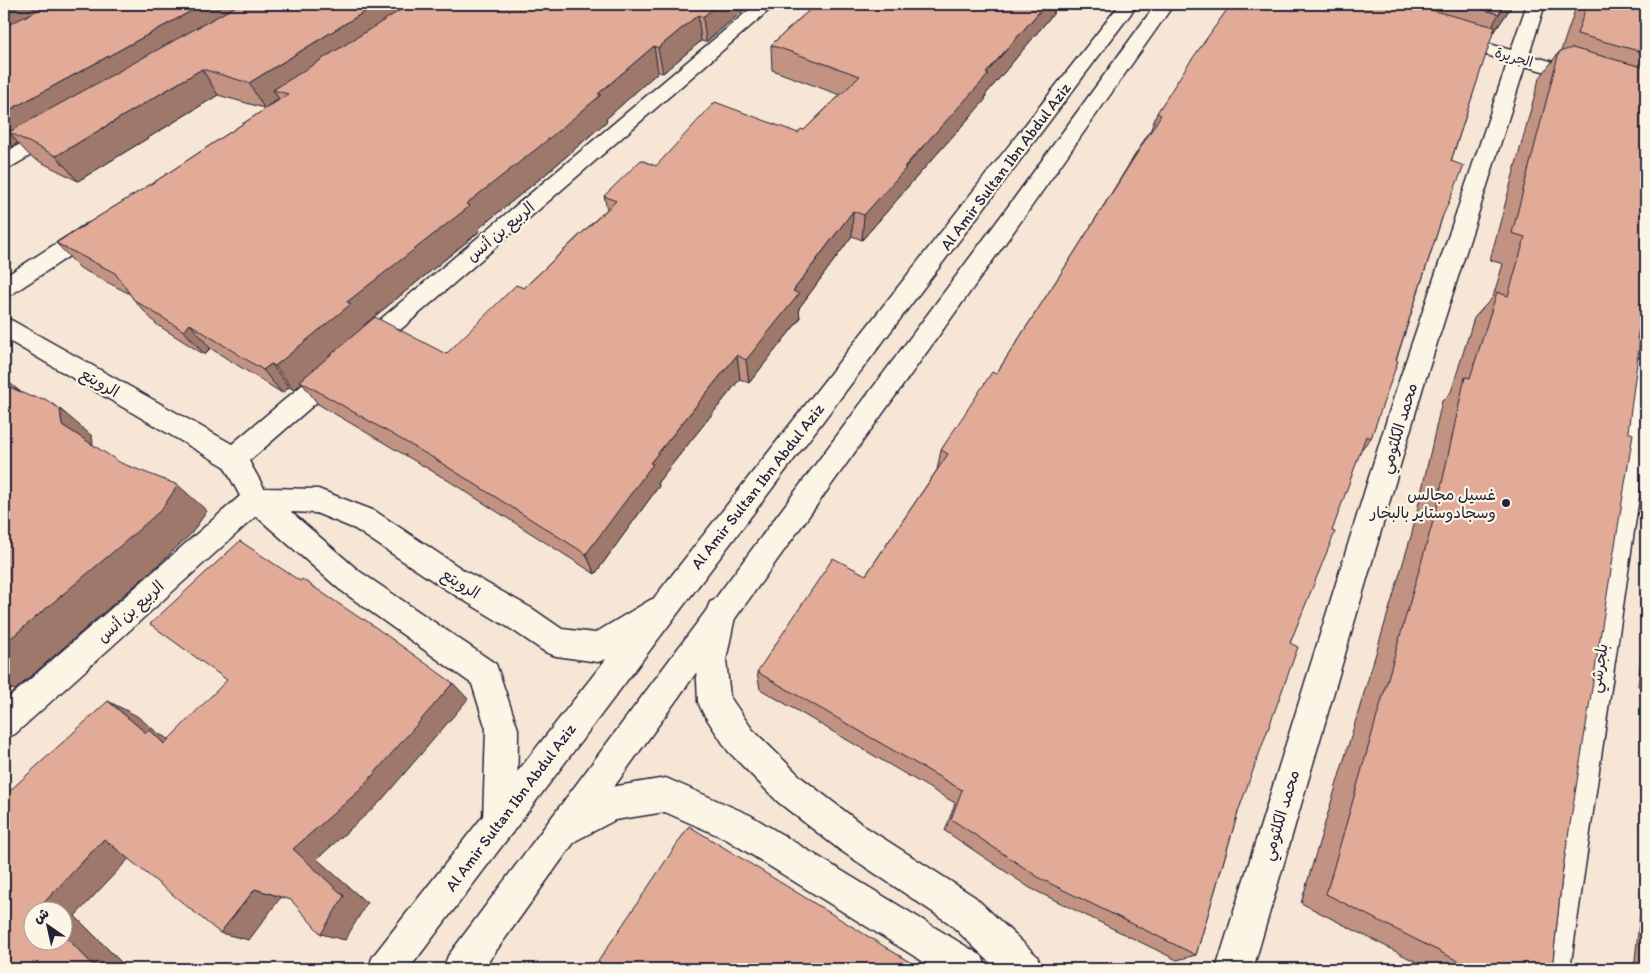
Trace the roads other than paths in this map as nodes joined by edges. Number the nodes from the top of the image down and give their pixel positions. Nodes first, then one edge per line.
1 (767, 4) edge
2 (1129, 4) edge
3 (1165, 4) edge
4 (1536, 4) edge
5 (1435, 35) edge
6 (1519, 59) junction
7 (1646, 94) edge
8 (73, 122) edge
9 (4, 162) edge
10 (111, 218) edge
11 (4, 288) edge
12 (5, 329) edge
13 (1646, 366) edge
14 (234, 458) junction
15 (256, 499) junction
16 (661, 610) junction
17 (721, 612) junction
18 (4, 723) edge
19 (500, 821) junction
20 (562, 831) junction
21 (386, 969) edge
22 (461, 969) edge
23 (969, 969) edge
24 (1024, 969) edge
25 (1234, 969) edge
26 (1550, 969) edge

1 - 14 street, الربيع بن أنس
2 - 16 street, Al Amir Sultan Ibn Abdul Aziz
3 - 17 street, Al Amir Sultan Ibn Abdul Aziz
4 - 6 street, محمد الكلثومي
5 - 6 street, الجريرة
6 - 7 street, الجريرة
6 - 25 street, محمد الكلثومي
8 - 9 street
10 - 11 street
12 - 14 street, الرويتع
13 - 26 street, بلجرشي
14 - 15 street
15 - 16 street, الرويتع
15 - 18 street, الربيع بن أنس
15 - 19 street
16 - 19 street, Al Amir Sultan Ibn Abdul Aziz
17 - 20 street, Al Amir Sultan Ibn Abdul Aziz
17 - 24 street
19 - 21 street, Al Amir Sultan Ibn Abdul Aziz
20 - 22 street, Al Amir Sultan Ibn Abdul Aziz
20 - 23 street

